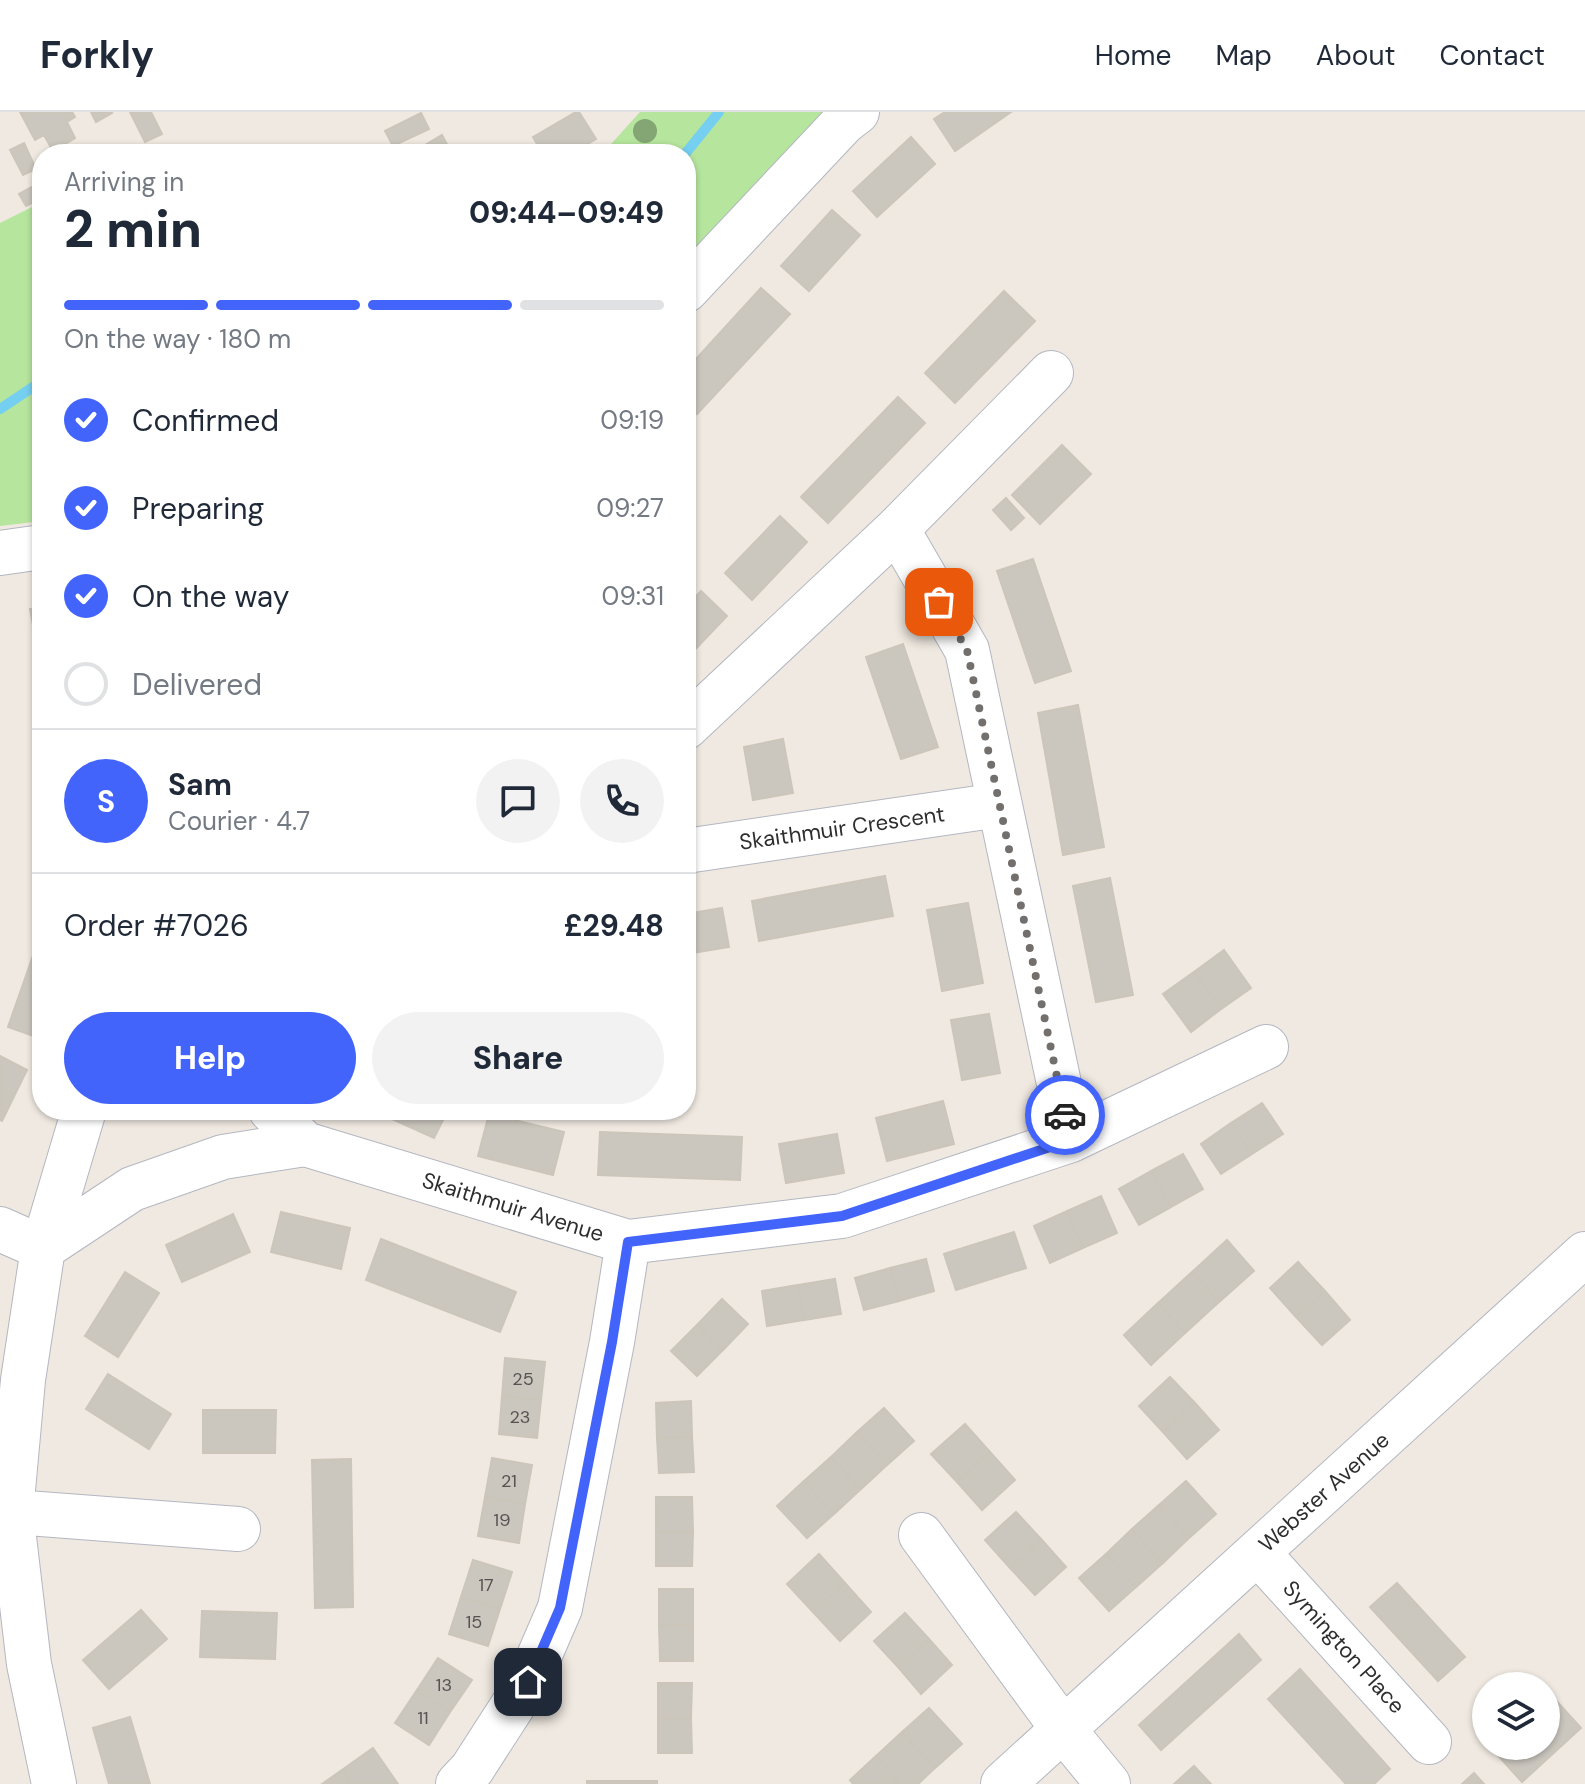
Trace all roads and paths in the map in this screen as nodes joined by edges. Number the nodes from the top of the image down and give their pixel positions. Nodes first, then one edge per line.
1 (857, 112) edge
2 (696, 279) edge
3 (1051, 373) dead end
4 (897, 529) junction
5 (32, 548) edge
6 (0, 553) edge
7 (696, 718) edge
8 (999, 805) junction
9 (696, 850) edge
10 (1266, 1047) dead end
11 (81, 1120) edge
12 (281, 1120) edge
13 (1071, 1140) junction
14 (305, 1144) junction
15 (0, 1229) edge
16 (628, 1242) junction
17 (43, 1248) junction
18 (1585, 1254) edge
19 (6, 1512) edge
20 (238, 1529) dead end
21 (921, 1535) dead end
22 (1258, 1553) junction
23 (1063, 1729) junction
24 (1429, 1742) dead end
25 (54, 1784) edge
26 (458, 1784) edge
27 (1003, 1784) edge
28 (1108, 1784) edge

1 - 2 street
3 - 4 street
4 - 7 street
4 - 8 street
5 - 6 street
8 - 9 street, Skaithmuir Crescent
8 - 13 street
10 - 13 street, Skaithmuir Avenue
11 - 17 street
12 - 14 street, Skaithmuir Avenue
13 - 16 street, Skaithmuir Avenue
14 - 16 street, Skaithmuir Avenue
14 - 17 street, Skaithmuir Avenue
15 - 17 street
16 - 26 street
17 - 19 street
18 - 22 street, Webster Avenue
19 - 20 street
19 - 25 street
21 - 23 street
22 - 23 street, Webster Avenue
22 - 24 street, Symington Place
23 - 27 street, Webster Avenue
23 - 28 street

